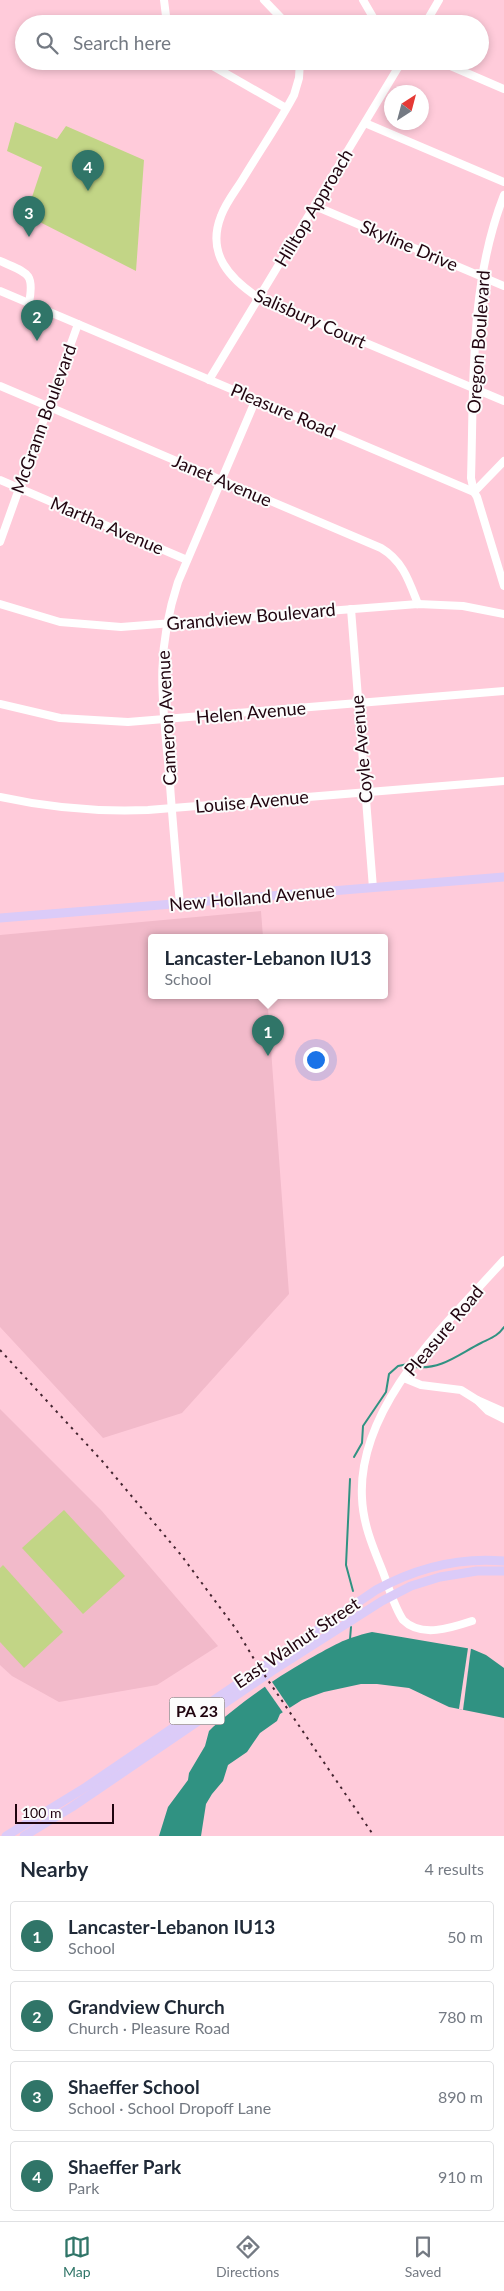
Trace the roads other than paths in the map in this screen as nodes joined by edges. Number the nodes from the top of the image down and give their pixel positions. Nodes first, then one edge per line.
1 (164, 0) edge
2 (264, 0) edge
3 (363, 0) edge
4 (439, 0) edge
5 (166, 15) edge
6 (278, 15) edge
7 (372, 15) edge
8 (430, 15) edge
9 (220, 70) edge
10 (299, 70) edge
11 (397, 70) edge
12 (459, 70) edge
13 (504, 89) edge
14 (286, 108) junction
15 (365, 123) junction
16 (504, 182) edge
17 (504, 195) edge
18 (315, 206) junction
19 (0, 261) edge
20 (482, 277) junction
21 (504, 286) edge
22 (0, 291) edge
23 (259, 298) junction
24 (29, 304) junction
25 (78, 324) junction
26 (209, 380) junction
27 (0, 386) edge
28 (474, 389) junction
29 (256, 399) junction
30 (504, 401) edge
31 (48, 407) junction
32 (504, 461) edge
33 (0, 480) edge
34 (221, 480) junction
35 (19, 488) junction
36 (474, 492) junction
37 (0, 542) edge
38 (187, 560) junction
39 (504, 586) edge
40 (0, 604) edge
41 (418, 604) junction
42 (350, 609) junction
43 (504, 614) edge
44 (166, 624) junction
45 (504, 691) edge
46 (0, 704) edge
47 (358, 704) junction
48 (164, 720) junction
49 (504, 781) edge
50 (366, 792) junction
51 (0, 797) edge
52 (172, 808) junction
53 (504, 877) edge
54 (374, 888) junction
55 (180, 904) junction
56 (0, 918) edge
57 (504, 1260) edge
58 (404, 1378) junction
59 (477, 1400) junction
60 (504, 1412) edge
61 (504, 1419) edge
62 (504, 1561) edge
63 (504, 1571) edge
64 (387, 1584) junction
65 (392, 1595) junction
66 (472, 1620) dead end
67 (6, 1836) edge
68 (24, 1836) edge

1 - 5 street
2 - 6 street
3 - 7 street
4 - 8 street
9 - 14 street
10 - 14 street, Salisbury Court
11 - 15 street, Hilltop Approach
12 - 13 street
14 - 23 street, Salisbury Court
15 - 16 street
15 - 18 street, Hilltop Approach
17 - 20 street, Oregon Boulevard
18 - 20 street, Skyline Drive
18 - 23 street, Hilltop Approach
19 - 24 street
20 - 21 street, Skyline Drive
20 - 28 street, Oregon Boulevard
22 - 24 street, Pleasure Road
23 - 26 street, Hilltop Approach
23 - 28 street, Salisbury Court
24 - 25 street, Pleasure Road
25 - 26 street, Pleasure Road
25 - 31 street, McGrann Boulevard
26 - 29 street, Pleasure Road
27 - 31 street, Janet Avenue
28 - 30 street, Salisbury Court
28 - 36 street, Oregon Boulevard
29 - 34 street, Cameron Avenue
29 - 36 street, Pleasure Road
31 - 34 street, Janet Avenue
31 - 35 street, McGrann Boulevard
32 - 36 street
33 - 35 street, Martha Avenue
34 - 38 street, Cameron Avenue
34 - 41 street, Janet Avenue
35 - 37 street, McGrann Boulevard
35 - 38 street, Martha Avenue
36 - 39 street
38 - 44 street, Cameron Avenue
40 - 44 street, Grandview Boulevard
41 - 42 street, Grandview Boulevard
41 - 43 street, Grandview Boulevard
42 - 44 street, Grandview Boulevard
42 - 47 street, Coyle Avenue
44 - 48 street, Cameron Avenue
45 - 47 street, Helen Avenue
46 - 48 street, Helen Avenue
47 - 48 street, Helen Avenue
47 - 50 street, Coyle Avenue
48 - 52 street, Cameron Avenue
49 - 50 street, Louise Avenue
50 - 52 street, Louise Avenue
50 - 54 street, Coyle Avenue
51 - 52 street, Louise Avenue
52 - 55 street, Cameron Avenue
53 - 54 main road, New Holland Avenue
54 - 55 main road, New Holland Avenue
55 - 56 main road, New Holland Avenue
57 - 58 street, Pleasure Road
58 - 59 street
58 - 64 street, Pleasure Road
59 - 60 street
59 - 61 street
62 - 64 main road, East Walnut Street / PA 23
63 - 65 main road, East Walnut Street / PA 23
64 - 65 street, Pleasure Road
64 - 67 main road, East Walnut Street / PA 23
65 - 66 street, Pleasure Road
65 - 68 main road, East Walnut Street / PA 23

